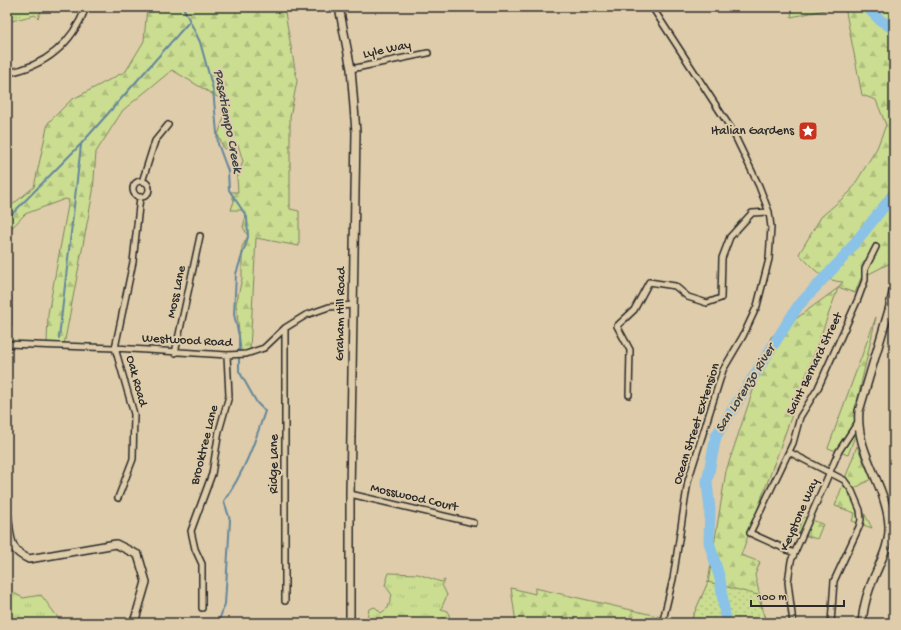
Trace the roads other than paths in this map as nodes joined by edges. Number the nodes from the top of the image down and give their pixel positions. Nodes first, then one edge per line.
1 (86, 7) edge
2 (339, 7) edge
3 (652, 7) edge
4 (428, 53) dead end
5 (351, 69) junction
6 (7, 73) edge
7 (168, 125) dead end
8 (142, 182) junction
9 (140, 197) junction
10 (769, 212) junction
11 (200, 236) dead end
12 (876, 247) dead end
13 (894, 288) edge
14 (7, 297) edge
15 (353, 305) junction
16 (7, 324) edge
17 (285, 328) junction
18 (7, 344) edge
19 (115, 348) junction
20 (175, 353) junction
21 (227, 356) junction
22 (630, 395) dead end
23 (858, 422) junction
24 (789, 452) junction
25 (831, 473) junction
26 (350, 494) junction
27 (118, 498) dead end
28 (7, 514) edge
29 (474, 523) dead end
30 (794, 552) junction
31 (285, 600) dead end
32 (202, 608) dead end
33 (134, 623) edge
34 (350, 623) edge
35 (664, 623) edge
36 (793, 623) edge
37 (831, 623) edge
38 (862, 623) edge

1 - 6 street
2 - 5 main road, Graham Hill Road
3 - 10 street, Ocean Street Extension
4 - 5 street, Lyle Way
5 - 15 main road, Graham Hill Road
7 - 8 street, Oak Road
8 - 9 street, Oak Road
8 - 9 street, Oak Road
9 - 19 street, Oak Road
10 - 22 street
10 - 35 street, Ocean Street Extension
11 - 20 street, Moss Lane
12 - 24 street, Saint Bernard Street
13 - 23 main road
14 - 16 main road
15 - 17 street, Westwood Road
15 - 26 main road, Graham Hill Road
17 - 21 street, Westwood Road
17 - 31 street, Ridge Lane
18 - 19 street, Westwood Road
19 - 20 street, Westwood Road
19 - 27 street, Oak Road
20 - 21 street, Westwood Road
21 - 32 street, Brooktree Lane
23 - 25 street, Keystone Way
23 - 38 main road
24 - 25 street
24 - 30 street, Saint Bernard Street
25 - 30 street, Keystone Way
25 - 37 street
26 - 29 street, Mosswood Court
26 - 34 main road, Graham Hill Road
28 - 33 main road
30 - 36 street, Keystone Way

